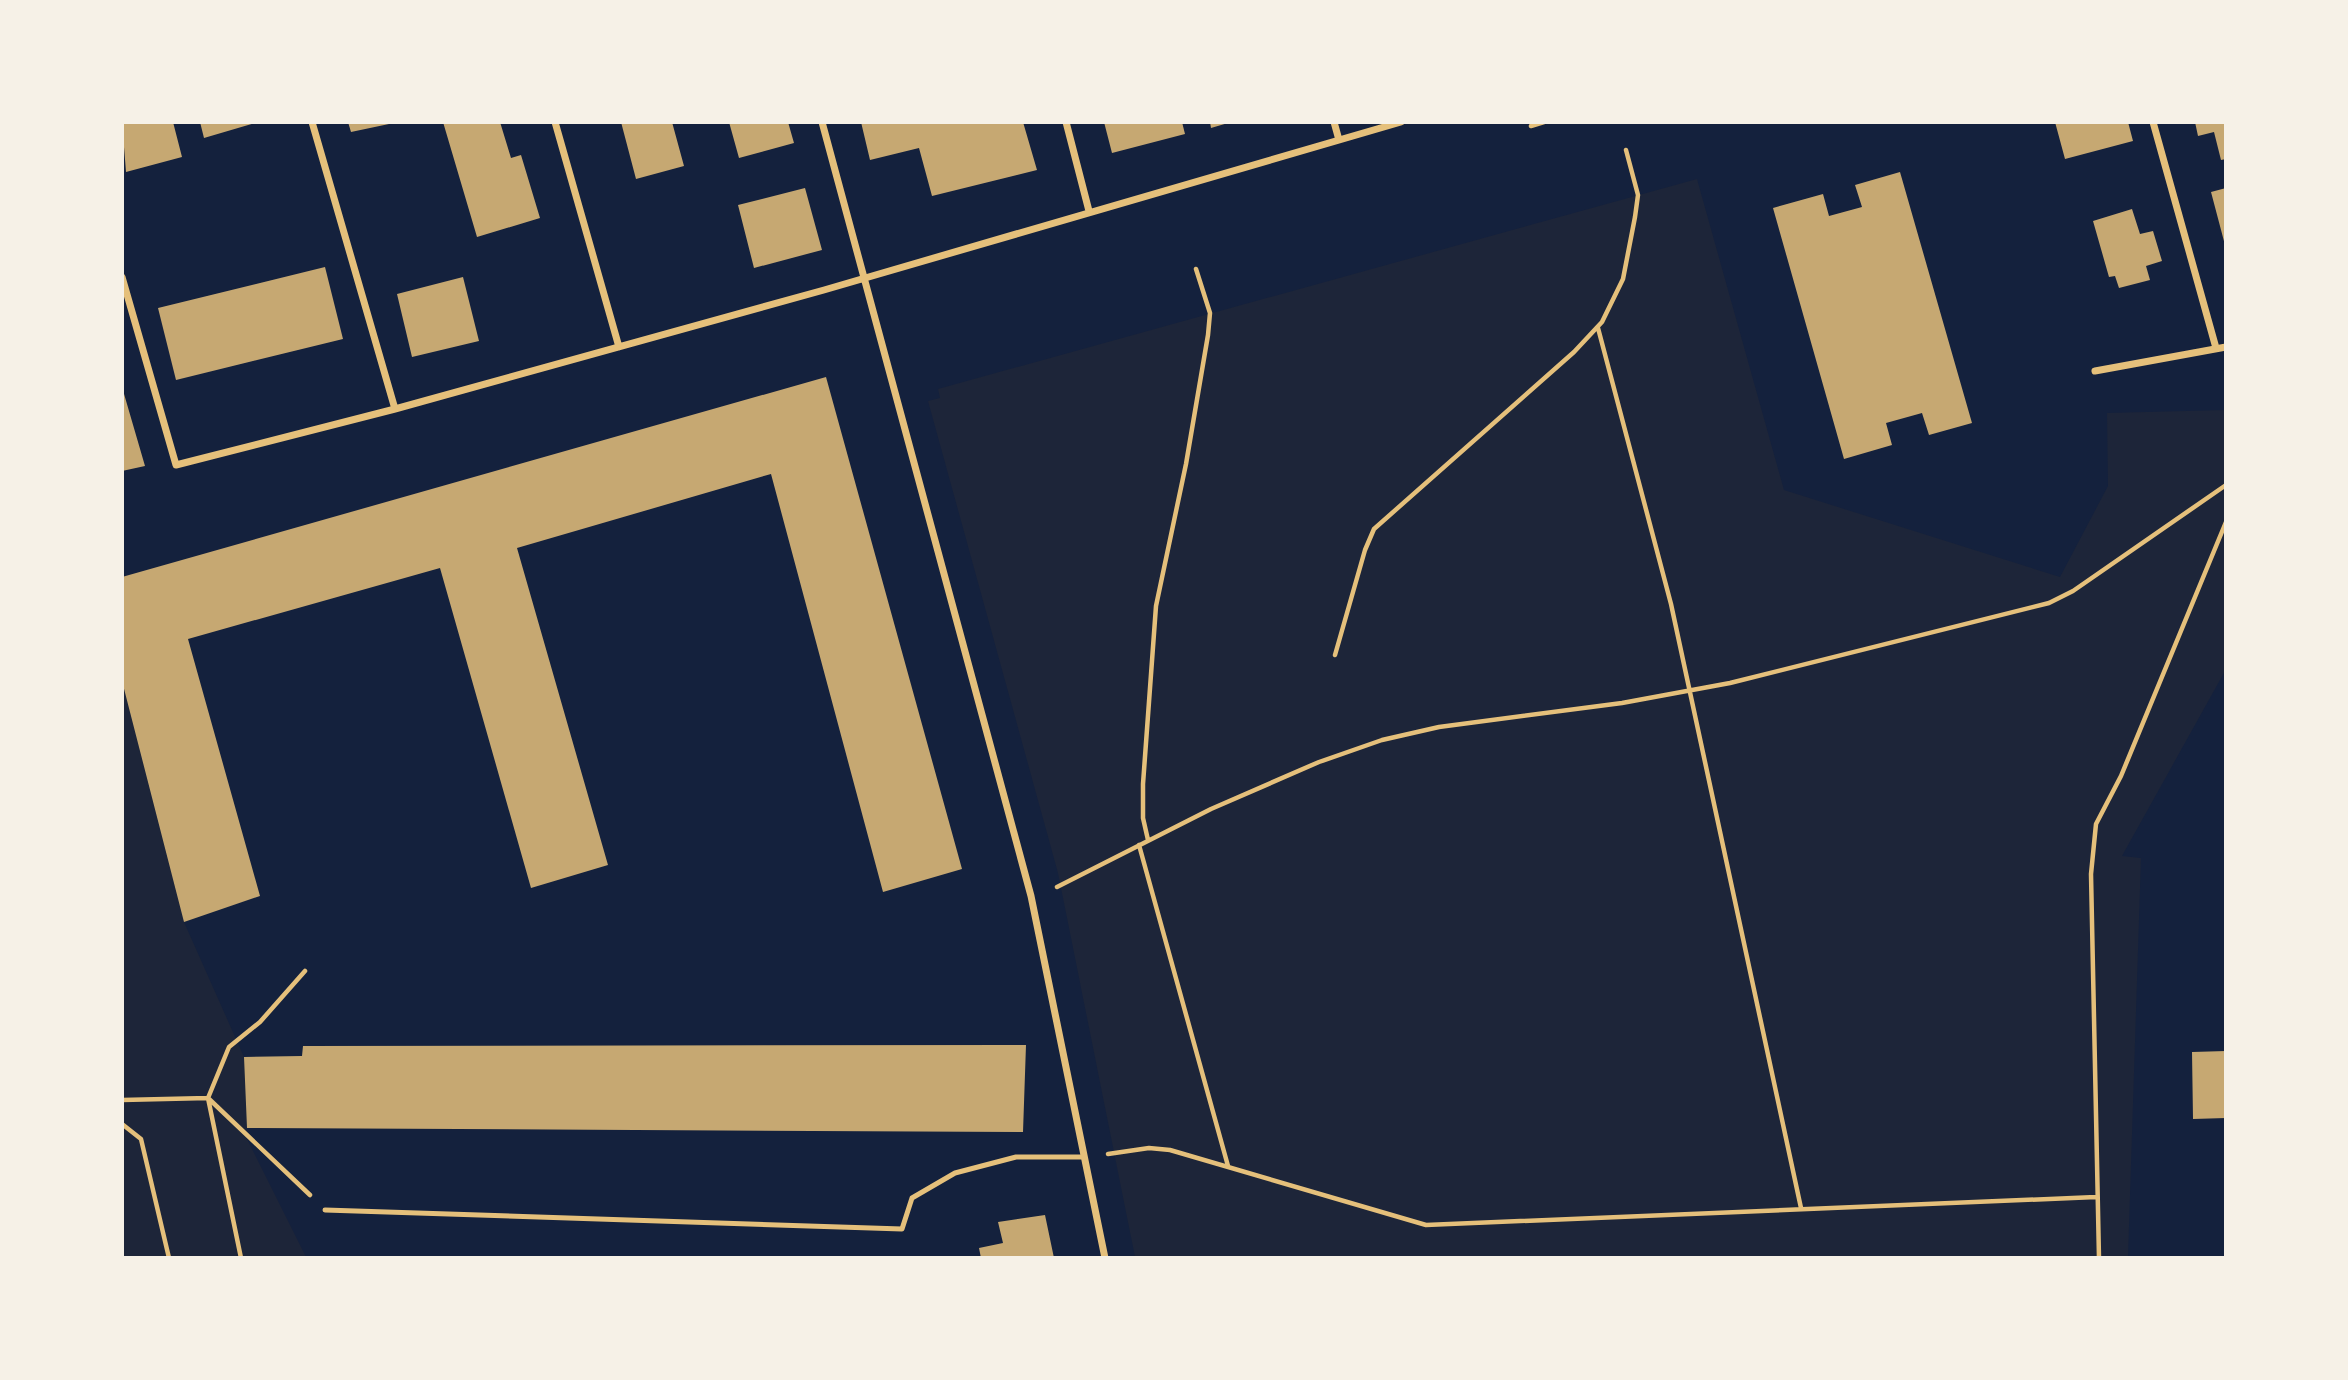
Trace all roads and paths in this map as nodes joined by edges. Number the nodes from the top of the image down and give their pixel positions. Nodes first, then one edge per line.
1 (312, 122) edge
2 (555, 122) edge
3 (822, 122) edge
4 (1066, 122) edge
5 (1334, 122) edge
6 (1401, 122) edge
7 (1544, 122) edge
8 (2153, 122) edge
9 (1531, 126) dead end
10 (1339, 140) junction
11 (1626, 150) dead end
12 (1089, 211) junction
13 (1196, 268) dead end
14 (122, 277) edge
15 (865, 277) junction
16 (1598, 328) junction
17 (619, 347) junction
18 (2225, 347) edge
19 (2216, 348) junction
20 (2095, 371) dead end
21 (395, 408) junction
22 (2225, 485) edge
23 (2225, 522) edge
24 (1335, 655) dead end
25 (1688, 691) junction
26 (1148, 840) junction
27 (1139, 845) junction
28 (1057, 887) dead end
29 (305, 971) dead end
30 (208, 1098) junction
31 (122, 1100) edge
32 (122, 1124) edge
33 (1084, 1157) junction
34 (1228, 1167) junction
35 (2096, 1197) junction
36 (1801, 1208) junction
37 (325, 1210) joint
38 (169, 1258) edge
39 (241, 1258) edge
40 (1105, 1258) edge
41 (2099, 1258) edge

1 - 21 street
2 - 17 street
3 - 15 street
4 - 12 street
5 - 10 street
6 - 10 street
7 - 9 path
8 - 19 street
10 - 12 street
11 - 16 path
12 - 15 street
13 - 26 path
14 - 21 street
15 - 17 street
15 - 33 street
16 - 24 path
16 - 25 path
17 - 21 street
18 - 19 street
19 - 20 street
22 - 25 path
23 - 35 path
25 - 26 path
25 - 36 path
26 - 27 path
27 - 28 path
27 - 34 path
29 - 30 path
30 - 31 path
30 - 37 path
30 - 39 path
32 - 38 path
33 - 34 path
33 - 37 lane
33 - 40 street
34 - 36 path
35 - 36 path
35 - 41 path

